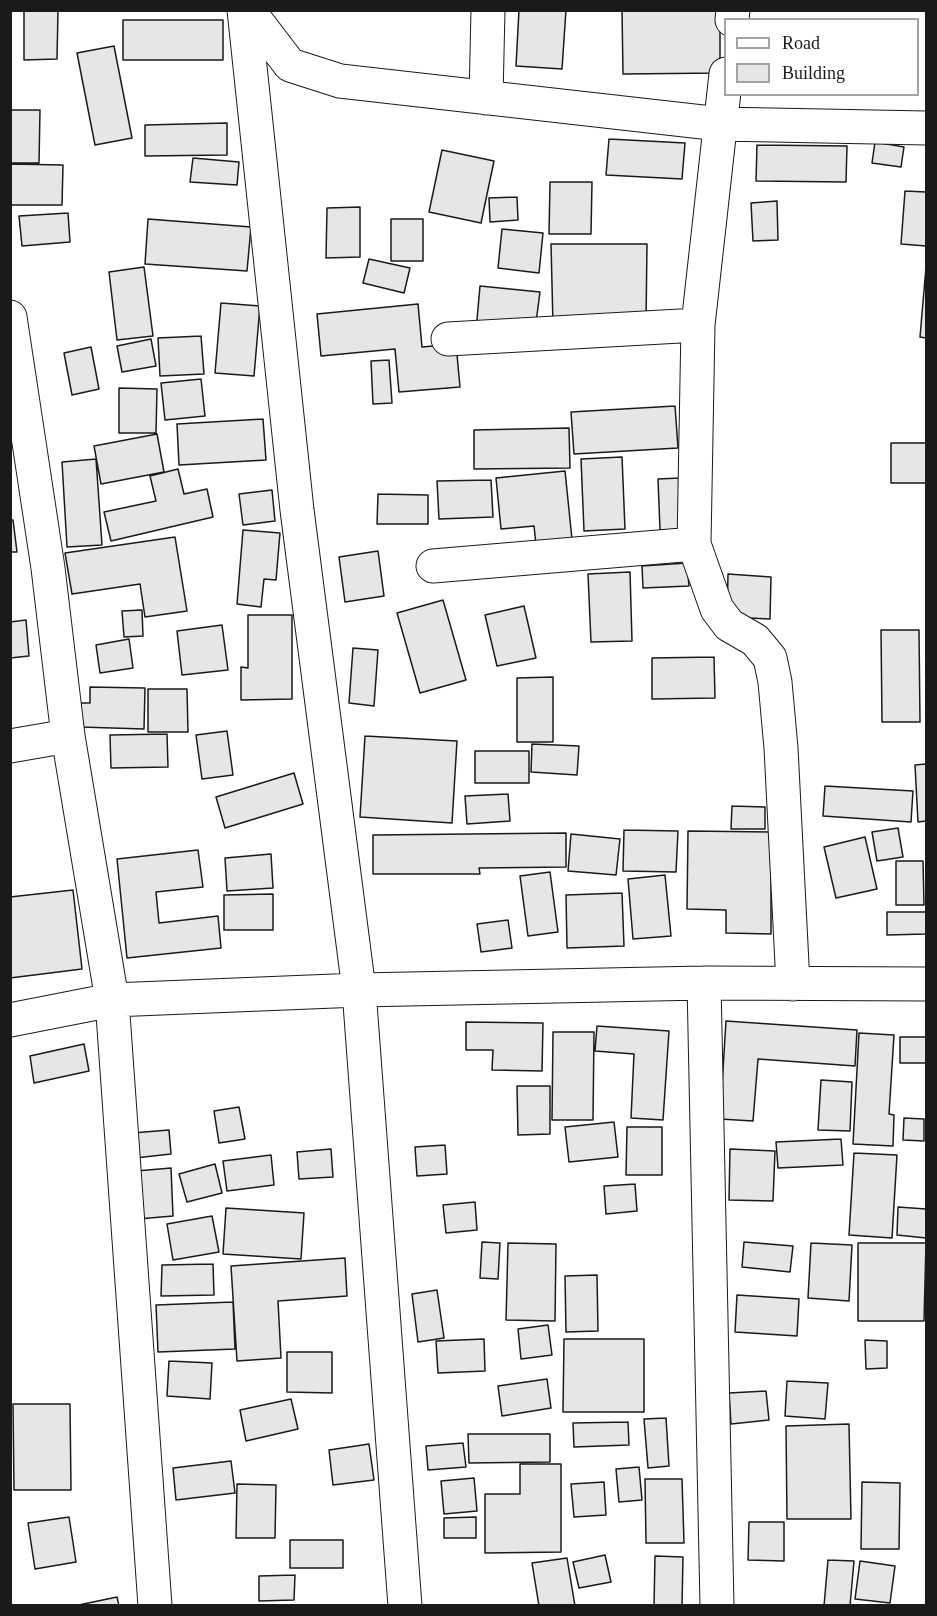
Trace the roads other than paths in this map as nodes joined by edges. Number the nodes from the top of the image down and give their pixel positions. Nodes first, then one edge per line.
1 (246, 10) edge
2 (488, 10) edge
3 (724, 91) edge
4 (486, 98) junction
5 (720, 124) junction
6 (927, 128) edge
7 (10, 317) edge
8 (698, 325) junction
9 (448, 339) dead end
10 (694, 544) junction
11 (433, 566) dead end
12 (68, 736) junction
13 (10, 746) edge
14 (704, 983) junction
15 (793, 984) junction
16 (927, 984) edge
17 (358, 990) junction
18 (112, 1000) junction
19 (10, 1020) edge
20 (155, 1605) edge
21 (405, 1605) edge
22 (717, 1605) edge

1 - 4 street
1 - 17 street
2 - 4 street
3 - 5 street
4 - 5 street
5 - 6 street
5 - 8 street
7 - 12 street
8 - 9 street
8 - 10 street
10 - 11 street
10 - 15 street
12 - 13 street
12 - 18 street
14 - 15 street
14 - 17 street
14 - 22 street
15 - 16 street
17 - 18 street
17 - 21 street
18 - 19 street
18 - 20 street

